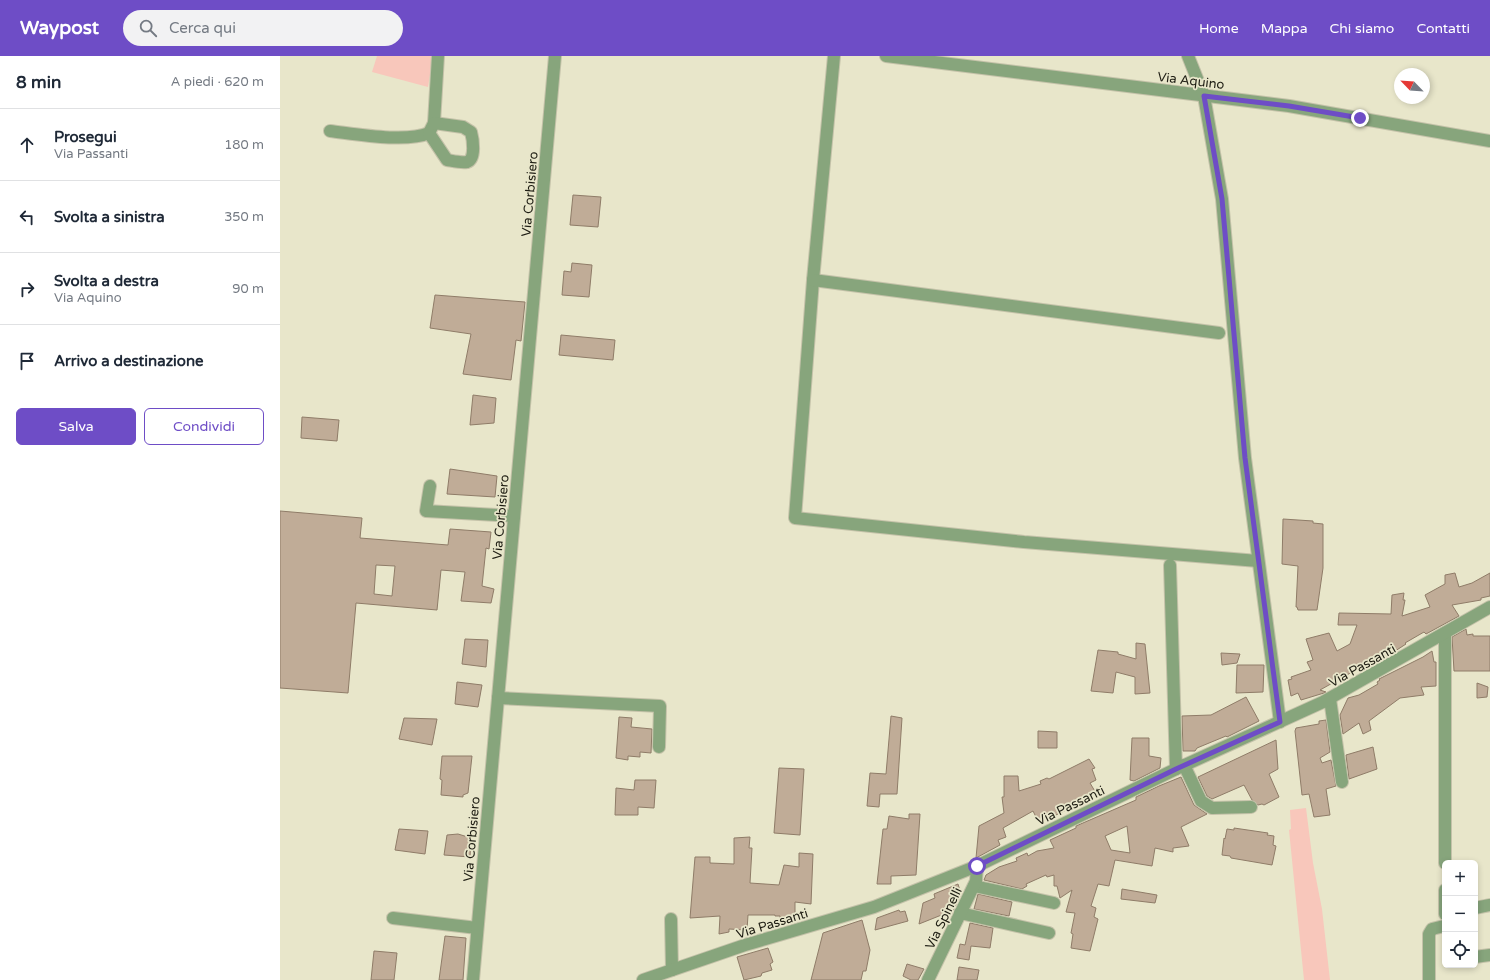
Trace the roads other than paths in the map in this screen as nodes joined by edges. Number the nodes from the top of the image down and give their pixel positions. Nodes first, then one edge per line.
1 (438, 56) edge
2 (555, 56) edge
3 (834, 56) edge
4 (886, 56) edge
5 (1188, 56) edge
6 (1204, 96) junction
7 (330, 131) dead end
8 (1490, 141) edge
9 (813, 280) junction
10 (1219, 333) dead end
11 (430, 486) dead end
12 (514, 516) junction
13 (1258, 561) junction
14 (1170, 565) dead end
15 (1490, 607) edge
16 (1445, 633) junction
17 (498, 698) junction
18 (1330, 698) junction
19 (1280, 722) junction
20 (659, 747) dead end
21 (1180, 767) junction
22 (1342, 782) dead end
23 (1251, 807) dead end
24 (1445, 860) edge
25 (977, 866) junction
26 (974, 886) junction
27 (1054, 903) dead end
28 (1490, 905) edge
29 (1478, 907) edge
30 (960, 913) junction
31 (393, 918) dead end
32 (671, 919) dead end
33 (1442, 924) edge
34 (477, 928) junction
35 (1049, 933) dead end
36 (1490, 955) edge
37 (1478, 957) edge
38 (672, 970) junction
39 (473, 980) edge
40 (643, 980) edge
41 (928, 980) edge
42 (1429, 980) edge

1 - 7 street
2 - 12 street, Via Corbisiero
3 - 9 street
4 - 6 street, Via Aquino
5 - 6 street
6 - 8 street, Via Aquino
6 - 13 street
9 - 10 street
9 - 13 street
11 - 12 street
12 - 17 street, Via Corbisiero
13 - 19 street
14 - 21 street
15 - 16 street, Via Passanti
16 - 18 street, Via Passanti
16 - 24 street
17 - 20 street
17 - 34 street, Via Corbisiero
18 - 19 street, Via Passanti
18 - 22 street
19 - 21 street, Via Passanti
21 - 23 street
21 - 25 street, Via Passanti
25 - 26 street, Via Spinelli
25 - 38 street, Via Passanti
26 - 27 street
26 - 30 street, Via Spinelli
28 - 29 street
30 - 35 street
30 - 41 street, Via Spinelli
31 - 34 street
32 - 38 street
33 - 42 street
34 - 39 street, Via Corbisiero
36 - 37 street
38 - 40 street, Via Passanti

